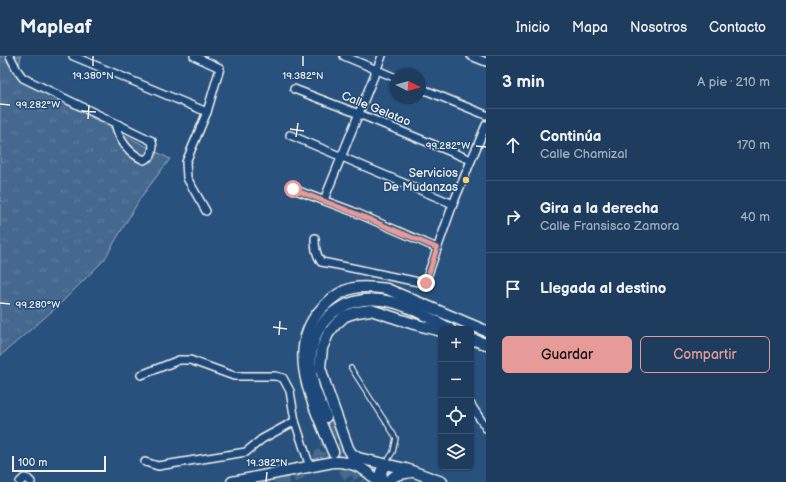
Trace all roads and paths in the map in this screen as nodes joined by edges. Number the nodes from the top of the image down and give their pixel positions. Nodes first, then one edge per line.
1 (10, 56) edge
2 (73, 56) edge
3 (194, 56) edge
4 (344, 56) edge
5 (382, 56) edge
6 (471, 56) edge
7 (486, 62) edge
8 (377, 70) junction
9 (390, 75) edge
10 (294, 89) dead end
11 (426, 90) edge
12 (207, 112) junction
13 (359, 114) junction
14 (486, 115) edge
15 (115, 123) junction
16 (486, 126) edge
17 (290, 135) dead end
18 (341, 157) junction
19 (471, 160) junction
20 (293, 189) dead end
21 (324, 200) junction
22 (452, 204) junction
23 (206, 211) dead end
24 (315, 238) dead end
25 (437, 248) junction
26 (444, 326) edge
27 (438, 327) edge
28 (438, 330) edge
29 (486, 331) edge
30 (474, 340) edge
31 (486, 344) edge
32 (351, 368) dead end
33 (141, 375) dead end
34 (474, 410) edge
35 (330, 417) tunnel mouth
36 (295, 421) junction
37 (486, 428) edge
38 (327, 430) junction
39 (326, 443) dead end
40 (333, 452) tunnel mouth
41 (358, 458) junction
42 (342, 461) junction
43 (145, 462) dead end
44 (385, 464) junction
45 (310, 467) junction
46 (415, 471) junction
47 (20, 482) edge
48 (31, 482) edge
49 (232, 482) edge
50 (378, 482) edge
51 (383, 482) edge
52 (389, 482) edge
53 (442, 482) edge

1 - 15 street
2 - 12 street
3 - 12 street
4 - 8 street
5 - 8 street
6 - 7 street
8 - 9 street
8 - 13 street
10 - 13 street, Calle Gelatao
11 - 14 street
12 - 23 street
13 - 18 street
13 - 19 street, Calle Gelatao
15 - 15 street
16 - 19 street
17 - 18 street
18 - 21 street
18 - 22 street
19 - 22 street
20 - 21 street
21 - 25 street
22 - 25 street
24 - 25 street
26 - 38 main road
27 - 35 main road
28 - 41 main road
29 - 38 main road
30 - 31 main road
32 - 44 lane
33 - 36 street
34 - 37 street
36 - 43 street
36 - 45 street
38 - 39 main road
38 - 40 main road
41 - 42 main road
41 - 44 main road
42 - 45 main road
42 - 50 main road
44 - 46 main road
44 - 51 main road
45 - 49 main road
46 - 52 main road
46 - 53 main road
47 - 48 street

